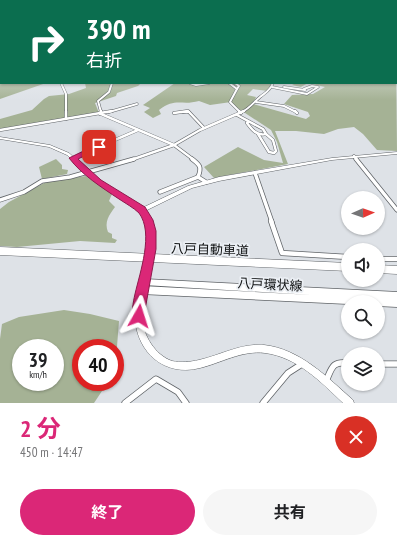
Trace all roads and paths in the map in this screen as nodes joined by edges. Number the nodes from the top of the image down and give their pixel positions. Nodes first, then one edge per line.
1 (61, 84) edge
2 (112, 84) edge
3 (230, 84) edge
4 (236, 84) edge
5 (273, 84) edge
6 (272, 87) junction
7 (277, 88) junction
8 (237, 89) junction
9 (304, 89) junction
10 (311, 93) junction
11 (256, 102) junction
12 (137, 104) dead end
13 (174, 113) dead end
14 (241, 113) junction
15 (297, 113) dead end
16 (100, 114) junction
17 (236, 115) junction
18 (66, 119) junction
19 (248, 122) junction
20 (204, 128) junction
21 (0, 130) edge
22 (138, 130) junction
23 (258, 134) junction
24 (266, 134) junction
25 (0, 138) edge
26 (174, 145) junction
27 (397, 153) edge
28 (354, 156) junction
29 (73, 158) junction
30 (255, 172) junction
31 (87, 173) junction
32 (198, 177) junction
33 (206, 182) junction
34 (160, 192) dead end
35 (0, 200) edge
36 (142, 210) junction
37 (397, 210) edge
38 (0, 251) edge
39 (341, 257) edge
40 (385, 259) edge
41 (397, 259) edge
42 (341, 267) edge
43 (385, 269) edge
44 (397, 270) edge
45 (143, 286) junction
46 (397, 296) edge
47 (397, 303) edge
48 (341, 362) edge
49 (302, 363) junction
50 (385, 364) edge
51 (397, 364) edge
52 (326, 382) junction
53 (125, 403) edge
54 (186, 403) edge
55 (263, 403) edge
56 (350, 403) edge

1 - 18 street
2 - 16 street
3 - 8 street
4 - 8 street
5 - 6 street
6 - 7 street
6 - 11 street
7 - 9 street
7 - 10 street
8 - 14 street
9 - 10 street
9 - 10 street
11 - 14 street
11 - 15 street
12 - 16 street
13 - 20 street
14 - 17 street
16 - 18 street
16 - 22 street
17 - 19 street
17 - 20 street
18 - 21 street
19 - 23 street
19 - 24 street
20 - 26 street
22 - 26 street
22 - 29 street
23 - 24 street
23 - 24 street
25 - 29 street
26 - 31 street
26 - 32 street
27 - 28 street
28 - 30 street
28 - 37 street
29 - 31 street
30 - 33 street
30 - 39 street
31 - 35 street
31 - 36 street
32 - 33 street
32 - 34 street
33 - 36 street
36 - 45 street, bridge
38 - 42 highway, 八戸自動車道
40 - 41 street
43 - 44 highway
45 - 46 main road, 八戸環状線
45 - 47 main road, 八戸環状線
45 - 49 street
48 - 52 street
49 - 52 street
49 - 55 street
50 - 51 street
52 - 56 street
53 - 54 street

